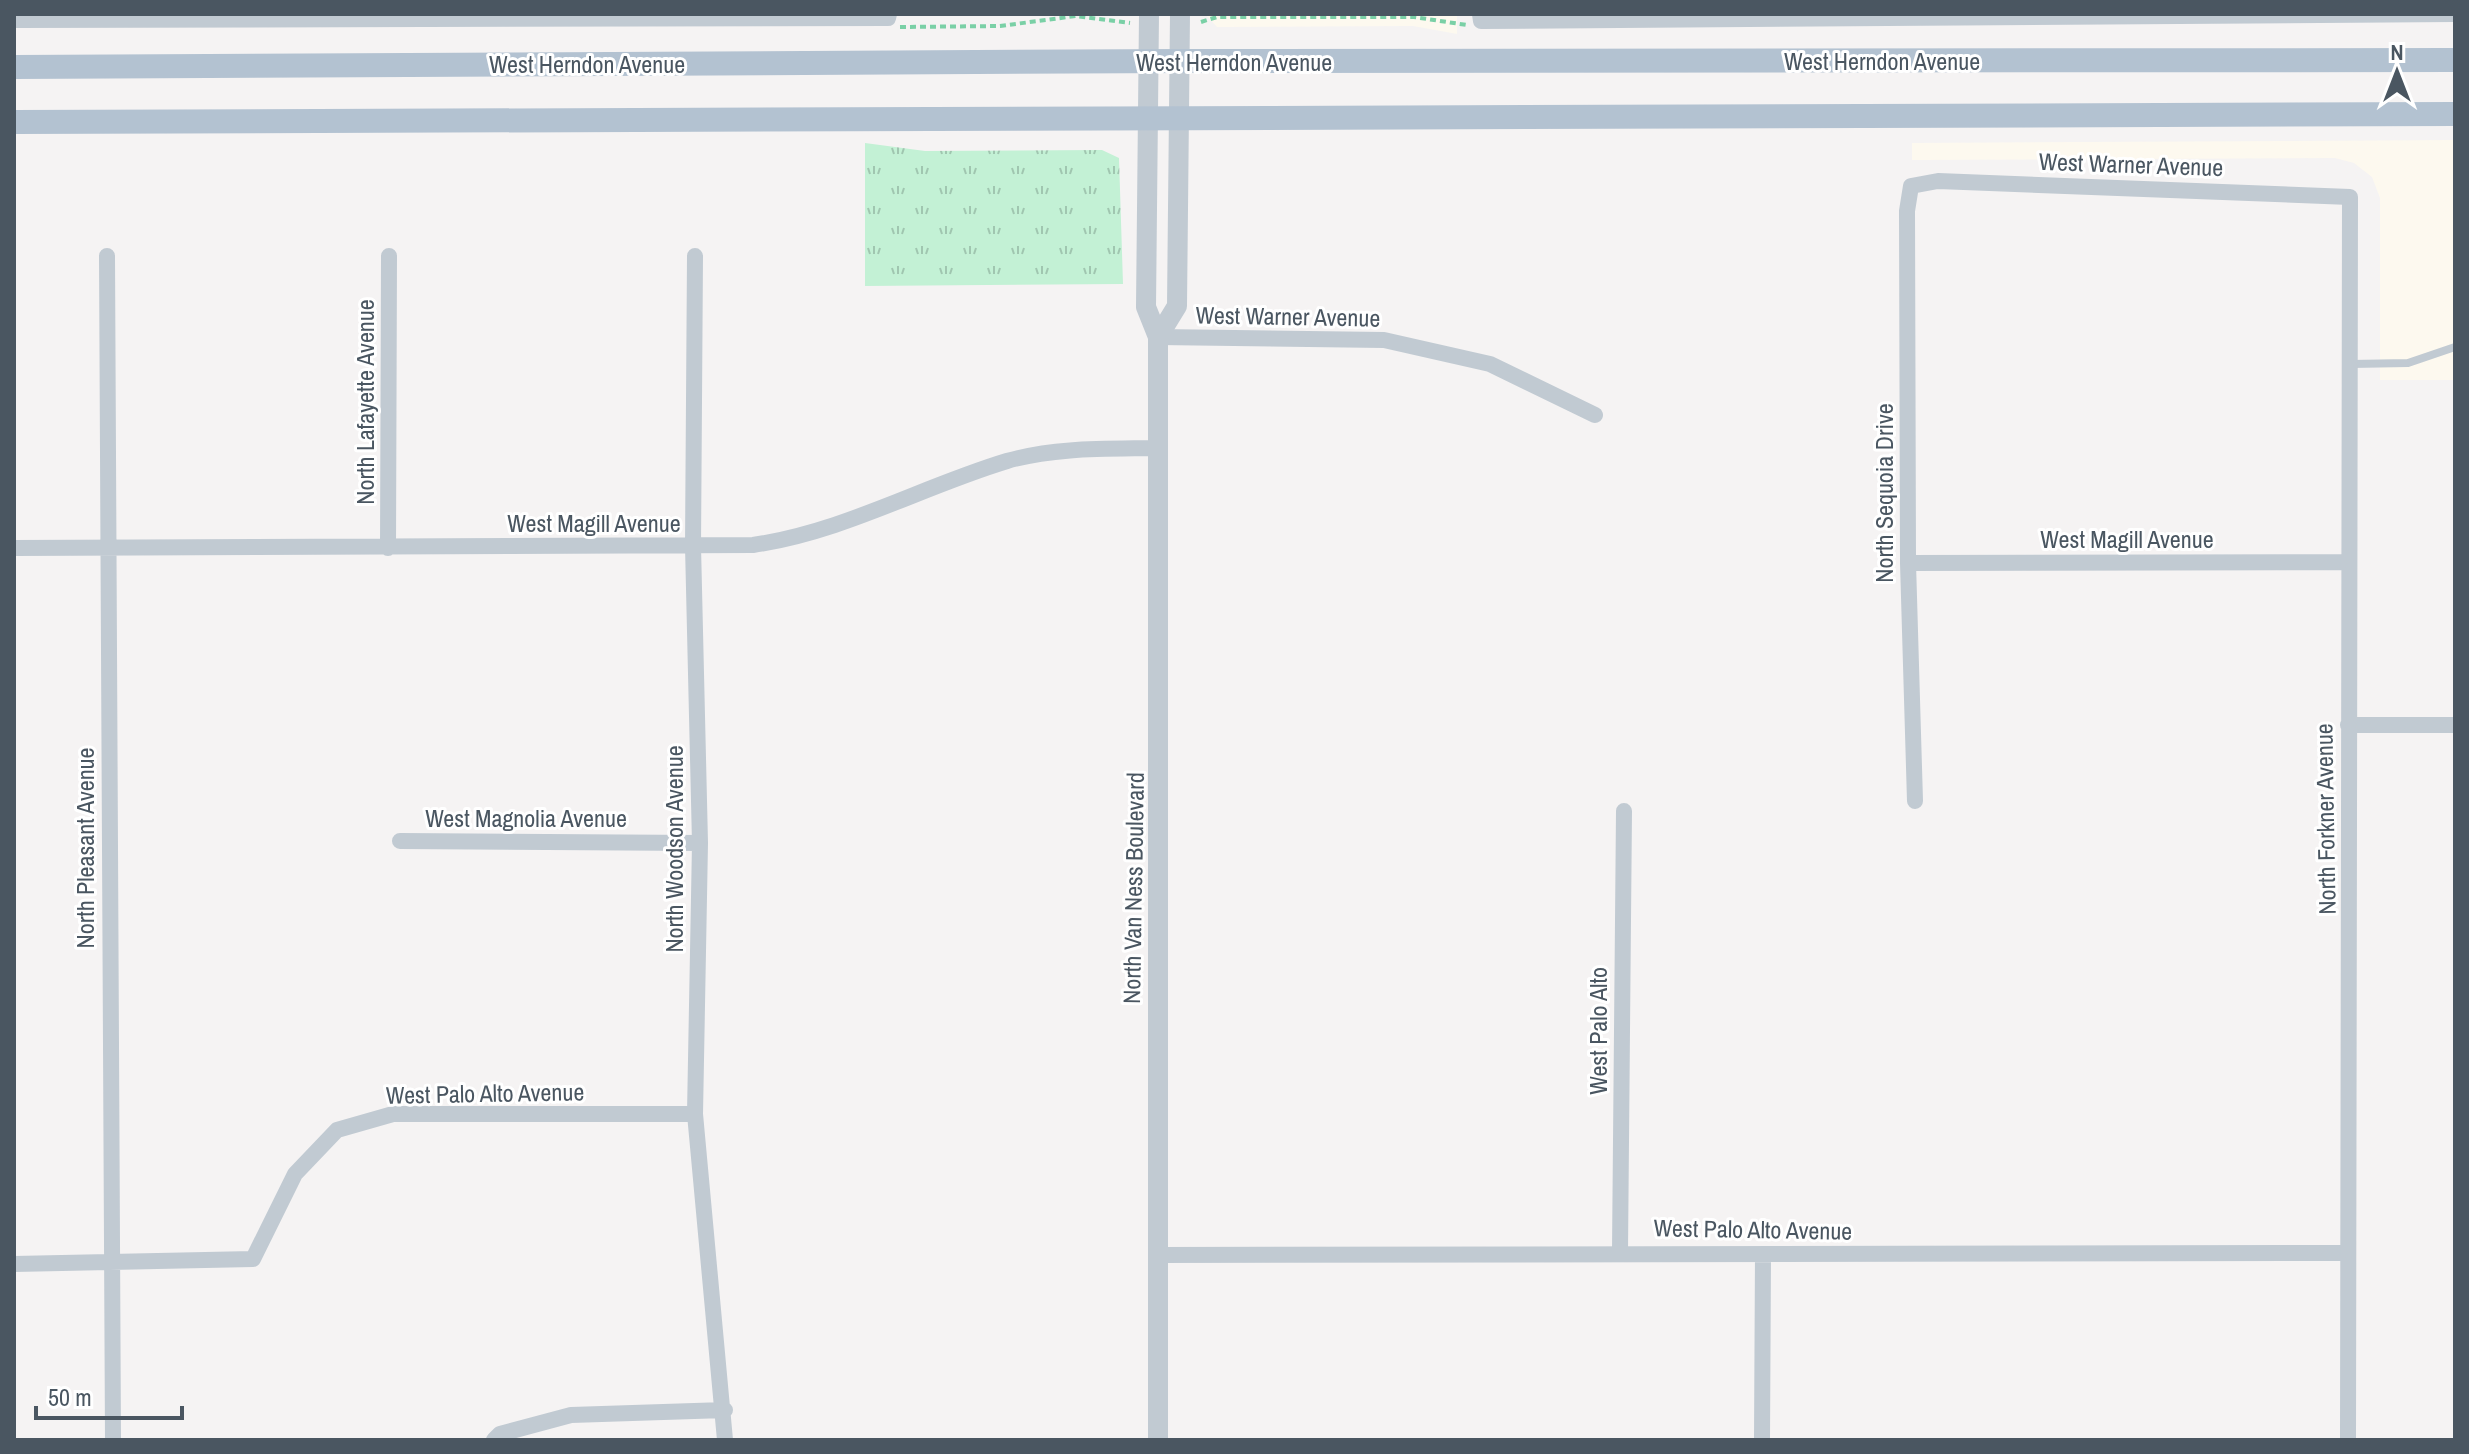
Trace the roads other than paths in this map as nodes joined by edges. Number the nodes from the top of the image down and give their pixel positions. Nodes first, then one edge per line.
1 (1149, 14) edge
2 (1180, 14) edge
3 (2455, 14) edge
4 (1480, 17) edge
5 (14, 20) edge
6 (892, 20) edge
7 (2455, 60) edge
8 (1181, 61) junction
9 (1149, 62) junction
10 (14, 67) edge
11 (2455, 114) edge
12 (1179, 116) junction
13 (1147, 117) junction
14 (14, 122) edge
15 (1911, 186) joint
16 (2350, 197) joint
17 (107, 256) dead end
18 (389, 256) dead end
19 (695, 256) dead end
20 (1158, 337) junction
21 (2455, 347) edge
22 (2351, 364) junction
23 (1595, 415) dead end
24 (1158, 448) junction
25 (693, 546) junction
26 (14, 548) edge
27 (388, 548) junction
28 (107, 549) junction
29 (2347, 562) junction
30 (1908, 563) junction
31 (2348, 725) junction
32 (2455, 725) edge
33 (1915, 801) dead end
34 (1624, 811) dead end
35 (400, 841) dead end
36 (700, 843) junction
37 (695, 1114) junction
38 (1620, 1251) junction
39 (2348, 1253) junction
40 (1763, 1254) junction
41 (1158, 1255) junction
42 (112, 1263) junction
43 (14, 1264) edge
44 (725, 1410) junction
45 (113, 1440) edge
46 (494, 1440) edge
47 (725, 1440) edge
48 (1158, 1440) edge
49 (1762, 1440) edge
50 (2348, 1440) edge

1 - 9 street, North Van Ness Boulevard
2 - 8 street, North Van Ness Boulevard
3 - 4 street
5 - 6 street
7 - 8 main road, West Herndon Avenue
8 - 9 main road, West Herndon Avenue
8 - 12 street, North Van Ness Boulevard
9 - 10 main road, West Herndon Avenue
9 - 13 street, North Van Ness Boulevard
11 - 12 main road
12 - 13 main road
12 - 20 street, North Van Ness Boulevard
13 - 14 main road
13 - 20 street, North Van Ness Boulevard
15 - 16 street, West Warner Avenue
15 - 30 street, North Sequoia Drive
16 - 22 street, North Forkner Avenue
17 - 28 street, North Pleasant Avenue
18 - 27 street, North Lafayette Avenue
19 - 25 street, North Woodson Avenue
20 - 23 street, West Warner Avenue
20 - 24 street, North Van Ness Boulevard
21 - 22 lane
22 - 29 street, North Forkner Avenue
24 - 25 street, West Magill Avenue
24 - 41 street, North Van Ness Boulevard
25 - 27 street, West Magill Avenue
25 - 36 street, North Woodson Avenue
26 - 28 street, West Magill Avenue
27 - 28 street, West Magill Avenue
28 - 42 street, North Pleasant Avenue
29 - 30 street, West Magill Avenue
29 - 31 street, North Forkner Avenue
30 - 33 street, North Sequoia Drive
31 - 32 street
31 - 39 street, North Forkner Avenue
34 - 38 street, West Palo Alto
35 - 36 street, West Magnolia Avenue
36 - 37 street, North Woodson Avenue
37 - 42 street, West Palo Alto Avenue
37 - 44 street, North Woodson Avenue
38 - 40 street, West Palo Alto Avenue
38 - 41 street, West Palo Alto Avenue
39 - 40 street, West Palo Alto Avenue
39 - 50 street, North Forkner Avenue
40 - 49 street
41 - 48 street, North Van Ness Boulevard
42 - 43 street, West Palo Alto Avenue
42 - 45 street, North Pleasant Avenue
44 - 46 street
44 - 47 street, North Woodson Avenue

